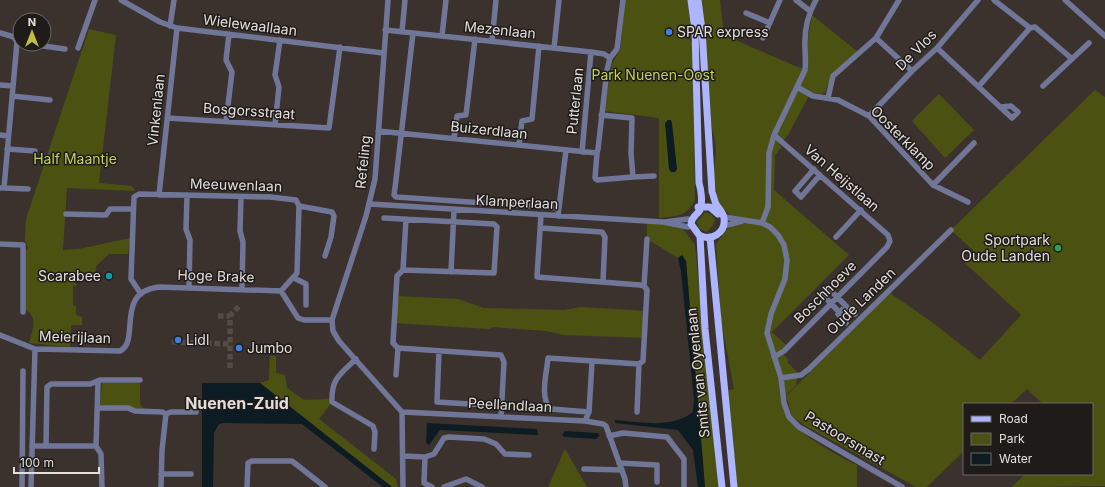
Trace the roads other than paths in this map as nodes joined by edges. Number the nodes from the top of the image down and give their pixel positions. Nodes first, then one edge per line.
1 (95, 0) edge
2 (122, 0) edge
3 (174, 0) edge
4 (388, 0) edge
5 (405, 0) edge
6 (446, 0) edge
7 (496, 0) edge
8 (559, 0) edge
9 (623, 0) edge
10 (691, 0) edge
11 (698, 0) edge
12 (780, 0) edge
13 (796, 0) edge
14 (816, 0) edge
15 (899, 0) edge
16 (978, 0) edge
17 (994, 0) edge
18 (1065, 0) edge
19 (810, 11) junction
20 (746, 13) dead end
21 (770, 23) junction
22 (170, 26) junction
23 (177, 28) junction
24 (1030, 28) junction
25 (385, 30) junction
26 (402, 32) junction
27 (0, 33) edge
28 (413, 33) junction
29 (229, 34) junction
30 (12, 36) edge
31 (442, 36) junction
32 (1105, 36) edge
33 (763, 38) dead end
34 (876, 38) junction
35 (475, 39) junction
36 (280, 40) junction
37 (492, 41) junction
38 (1089, 43) dead end
39 (539, 46) junction
40 (52, 47) edge
41 (340, 47) junction
42 (78, 48) dead end
43 (554, 48) junction
44 (937, 48) junction
45 (65, 49) dead end
46 (17, 52) edge
47 (591, 52) junction
48 (383, 53) junction
49 (610, 58) junction
50 (1071, 58) junction
51 (912, 71) junction
52 (0, 85) edge
53 (13, 86) junction
54 (978, 86) junction
55 (1043, 86) dead end
56 (797, 88) junction
57 (12, 96) junction
58 (828, 98) junction
59 (50, 100) dead end
60 (1001, 107) dead end
61 (601, 115) junction
62 (869, 116) junction
63 (167, 118) junction
64 (226, 122) junction
65 (275, 125) junction
66 (378, 131) junction
67 (401, 133) junction
68 (0, 135) edge
69 (774, 135) junction
70 (8, 136) junction
71 (454, 138) junction
72 (974, 143) dead end
73 (519, 146) junction
74 (7, 149) junction
75 (566, 150) junction
76 (35, 151) dead end
77 (582, 152) junction
78 (597, 153) junction
79 (814, 169) junction
80 (820, 175) junction
81 (654, 176) dead end
82 (633, 177) junction
83 (933, 185) junction
84 (2, 188) edge
85 (28, 189) dead end
86 (159, 195) junction
87 (187, 195) junction
88 (241, 197) junction
89 (968, 202) dead end
90 (370, 204) junction
91 (299, 206) junction
92 (714, 206) junction
93 (699, 207) junction
94 (559, 208) junction
95 (133, 209) junction
96 (454, 210) junction
97 (861, 210) junction
98 (66, 214) dead end
99 (541, 216) junction
100 (558, 216) junction
101 (722, 217) junction
102 (384, 218) dead end
103 (406, 219) junction
104 (688, 219) junction
105 (453, 221) junction
106 (742, 221) junction
107 (663, 222) junction
108 (762, 223) junction
109 (724, 226) junction
110 (690, 227) junction
111 (540, 228) junction
112 (951, 230) dead end
113 (712, 237) junction
114 (836, 237) dead end
115 (698, 238) junction
116 (648, 239) dead end
117 (890, 241) joint
118 (0, 244) edge
119 (325, 256) dead end
120 (403, 270) junction
121 (451, 272) junction
122 (294, 278) junction
123 (603, 282) junction
124 (644, 286) junction
125 (189, 287) junction
126 (242, 289) junction
127 (281, 291) junction
128 (141, 294) junction
129 (837, 298) junction
130 (306, 304) dead end
131 (832, 304) junction
132 (846, 306) junction
133 (23, 312) dead end
134 (840, 312) junction
135 (855, 314) dead end
136 (332, 320) junction
137 (846, 323) dead end
138 (0, 335) edge
139 (398, 348) junction
140 (35, 349) junction
141 (439, 351) junction
142 (774, 356) junction
143 (356, 359) junction
144 (592, 362) junction
145 (639, 364) junction
146 (23, 371) dead end
147 (396, 375) dead end
148 (781, 378) junction
149 (140, 380) dead end
150 (98, 382) junction
151 (502, 406) junction
152 (99, 408) junction
153 (196, 412) dead end
154 (402, 412) junction
155 (589, 412) junction
156 (637, 412) dead end
157 (166, 414) junction
158 (32, 415) junction
159 (23, 416) junction
160 (501, 417) junction
161 (585, 422) junction
162 (609, 436) junction
163 (32, 446) junction
164 (46, 446) junction
165 (96, 446) junction
166 (374, 449) dead end
167 (529, 455) dead end
168 (404, 456) junction
169 (425, 457) junction
170 (618, 463) junction
171 (584, 469) dead end
172 (622, 470) junction
173 (161, 474) junction
174 (191, 474) dead end
175 (657, 482) dead end
176 (474, 485) edge
177 (22, 487) edge
178 (31, 487) edge
179 (102, 487) edge
180 (161, 487) edge
181 (247, 487) edge
182 (325, 487) edge
183 (403, 487) edge
184 (432, 487) edge
185 (444, 487) edge
186 (482, 487) edge
187 (626, 487) edge
188 (684, 487) edge
189 (722, 487) edge
190 (734, 487) edge
191 (902, 487) edge

1 - 42 street
2 - 22 street, Wielewaallaan
3 - 22 street
4 - 25 street, Refeling
5 - 26 street
6 - 31 street
7 - 37 street
8 - 43 street
9 - 49 street, Putterlaan
10 - 93 main road
11 - 92 main road
12 - 21 street
13 - 19 street
14 - 19 street
15 - 34 street
16 - 44 street, De Vlos
17 - 24 street
18 - 32 street
19 - 56 street
20 - 21 street
21 - 33 street
22 - 23 street, Wielewaallaan
23 - 29 street, Wielewaallaan
23 - 63 street, Vinkenlaan
24 - 50 street
24 - 54 street
25 - 26 street, Mezenlaan
25 - 48 street, Refeling
26 - 28 street, Mezenlaan
27 - 30 street
28 - 31 street, Mezenlaan
28 - 67 street
29 - 36 street, Wielewaallaan
29 - 64 street
31 - 35 street, Mezenlaan
34 - 51 street
34 - 58 street
35 - 37 street, Mezenlaan
35 - 71 street
36 - 41 street, Wielewaallaan
36 - 65 street
37 - 39 street, Mezenlaan
38 - 50 street
39 - 43 street, Mezenlaan
39 - 73 street
40 - 45 street
41 - 48 street, Wielewaallaan
41 - 65 street, Bosgorsstraat
43 - 47 street, Mezenlaan
44 - 51 street, De Vlos
44 - 54 street
46 - 53 street
47 - 49 street, Mezenlaan
47 - 77 street, Putterlaan
48 - 66 street, Refeling
49 - 61 street, Putterlaan
50 - 55 street
51 - 62 street, De Vlos
52 - 53 street
53 - 57 street
54 - 60 street
56 - 58 street, Oosterklamp
56 - 69 street
57 - 59 street
57 - 70 street
58 - 62 street, Oosterklamp
61 - 78 street, Putterlaan
61 - 82 street
62 - 83 street, Oosterklamp
63 - 64 street, Bosgorsstraat
63 - 86 street, Vinkenlaan
64 - 65 street, Bosgorsstraat
66 - 67 street, Buizerdlaan
66 - 90 street, Refeling
67 - 71 street, Buizerdlaan
67 - 94 street, Klamperlaan
68 - 70 street
69 - 79 street, Van Heijstlaan
69 - 108 street
70 - 74 street
71 - 73 street, Buizerdlaan
72 - 83 street
73 - 75 street, Buizerdlaan
74 - 76 street
74 - 84 street
75 - 77 street, Buizerdlaan
75 - 94 street
77 - 78 street, Buizerdlaan
78 - 82 street, Putterlaan
79 - 80 street, Van Heijstlaan
79 - 80 street
80 - 97 street, Van Heijstlaan
81 - 82 street
83 - 89 street, Oosterklamp
84 - 85 street
86 - 87 street, Meeuwenlaan
86 - 95 street, Meeuwenlaan
87 - 88 street, Meeuwenlaan
87 - 125 street
88 - 91 street, Meeuwenlaan
88 - 126 street
90 - 96 street, Klamperlaan
90 - 136 street, Refeling
91 - 119 street, Meeuwenlaan
91 - 122 street
92 - 93 main road
92 - 101 main road
93 - 104 main road
93 - 110 main road
94 - 100 street
95 - 98 street
95 - 128 street
96 - 99 street, Klamperlaan
96 - 105 street
97 - 114 street
97 - 117 street, Van Heijstlaan
99 - 100 street, Klamperlaan
99 - 111 street
100 - 107 street, Klamperlaan
101 - 106 street
101 - 109 main road
101 - 113 main road
102 - 103 street
103 - 105 street
103 - 120 street
104 - 107 street, Klamperlaan
104 - 110 main road
105 - 121 street
105 - 121 street
106 - 108 street
106 - 109 street
107 - 110 street, Klamperlaan
108 - 142 street, Pastoorsmast
109 - 113 main road
110 - 115 main road
111 - 123 street
111 - 123 street
112 - 148 street, Oude Landen
113 - 115 main road
113 - 190 main road, Smits van Oyenlaan
115 - 189 main road, Smits van Oyenlaan
116 - 124 street
117 - 129 street, Boschhoeve
118 - 133 street
120 - 121 street
120 - 139 street
122 - 127 street
122 - 130 street
123 - 124 street
124 - 145 street
125 - 126 street, Hoge Brake
125 - 128 street, Hoge Brake
126 - 127 street, Hoge Brake
127 - 136 street
128 - 140 street, Meierijlaan
129 - 131 street, Boschhoeve
129 - 131 street
129 - 132 street
131 - 134 street
131 - 142 street, Boschhoeve
132 - 134 street
132 - 135 street
134 - 137 street
136 - 143 street
138 - 140 street, Meierijlaan
139 - 141 street
139 - 147 street
140 - 158 street
141 - 151 street
141 - 151 street
142 - 148 street, Pastoorsmast
143 - 154 street
143 - 166 street
144 - 145 street
144 - 155 street
144 - 155 street
145 - 156 street
146 - 159 street
148 - 191 street, Pastoorsmast
149 - 150 street
150 - 152 street
150 - 164 street
151 - 160 street
152 - 157 street
152 - 165 street
153 - 157 street
154 - 160 street, Peellandlaan
154 - 168 street
155 - 161 street
157 - 173 street
158 - 159 street
158 - 163 street
159 - 177 street
160 - 161 street, Peellandlaan
161 - 162 street, Peellandlaan
162 - 170 street
162 - 188 street
163 - 164 street
163 - 178 street
164 - 165 street
165 - 179 street
167 - 169 street
168 - 169 street
168 - 183 street
169 - 184 street
170 - 172 street
170 - 175 street
171 - 172 street
172 - 187 street
173 - 174 street
173 - 180 street
176 - 185 street
176 - 186 street
181 - 182 street

